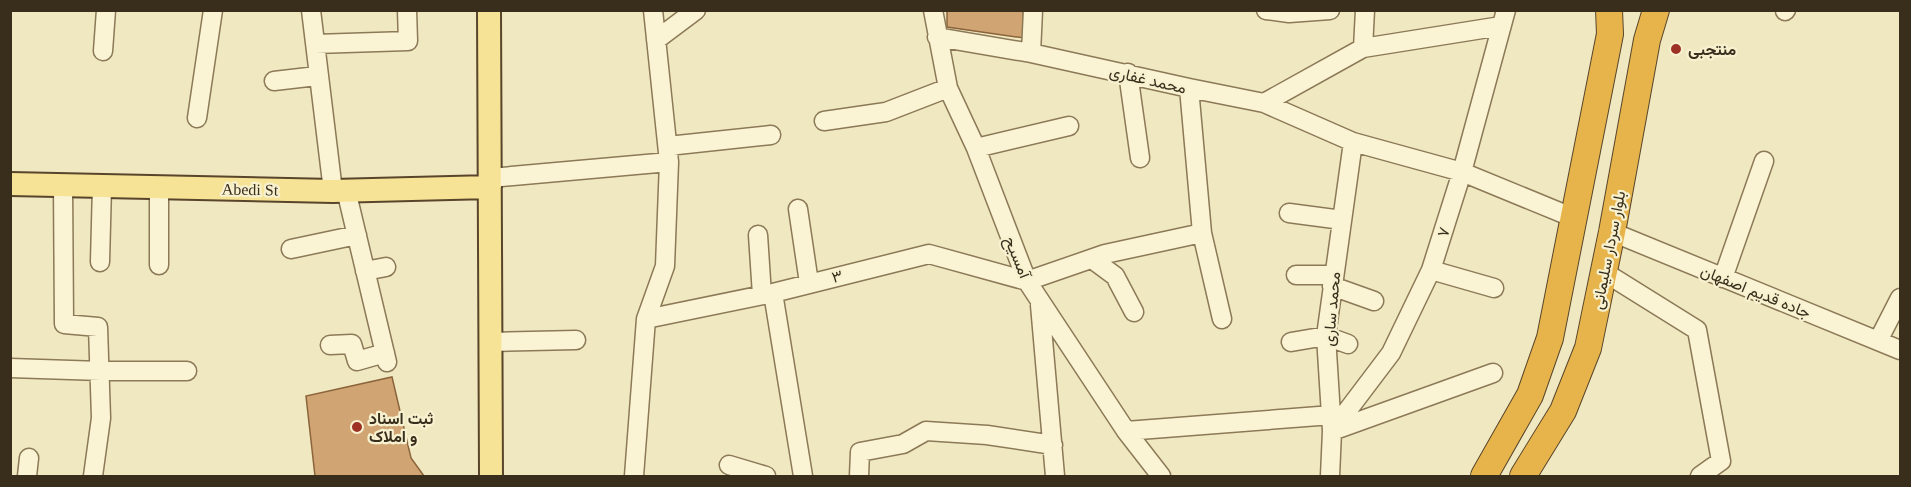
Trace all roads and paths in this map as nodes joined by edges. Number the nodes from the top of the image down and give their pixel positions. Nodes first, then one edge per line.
1 (106, 10) edge
2 (213, 10) edge
3 (311, 10) edge
4 (407, 10) edge
5 (489, 10) edge
6 (503, 10) edge
7 (653, 10) edge
8 (696, 10) edge
9 (933, 10) edge
10 (1033, 10) edge
11 (1330, 10) edge
12 (1365, 10) edge
13 (1609, 10) edge
14 (1272, 11) edge
15 (1654, 12) edge
16 (1504, 18) edge
17 (937, 37) junction
18 (656, 40) junction
19 (315, 44) junction
20 (1363, 48) junction
21 (103, 52) dead end
22 (1031, 53) junction
23 (1128, 73) junction
24 (317, 76) junction
25 (274, 81) dead end
26 (948, 88) junction
27 (1189, 88) junction
28 (1264, 103) junction
29 (197, 118) dead end
30 (824, 121) dead end
31 (1070, 126) dead end
32 (771, 135) dead end
33 (1353, 141) junction
34 (976, 148) junction
35 (668, 154) junction
36 (1140, 158) dead end
37 (1764, 160) dead end
38 (1462, 172) junction
39 (490, 177) junction
40 (10, 184) edge
41 (63, 185) junction
42 (102, 186) junction
43 (159, 187) junction
44 (340, 190) junction
45 (798, 209) dead end
46 (1289, 213) dead end
47 (1574, 218) junction
48 (1342, 220) junction
49 (1612, 232) junction
50 (1202, 233) junction
51 (357, 235) junction
52 (758, 235) dead end
53 (291, 249) dead end
54 (1092, 259) junction
55 (100, 262) dead end
56 (159, 265) dead end
57 (386, 267) dead end
58 (1431, 270) junction
59 (365, 271) junction
60 (1604, 272) junction
61 (1296, 275) dead end
62 (1723, 278) junction
63 (1027, 281) junction
64 (1333, 281) junction
65 (809, 283) junction
66 (1494, 288) dead end
67 (768, 294) junction
68 (1900, 298) edge
69 (1374, 301) dead end
70 (1040, 303) junction
71 (1134, 312) dead end
72 (646, 319) junction
73 (1222, 319) dead end
74 (1326, 336) junction
75 (576, 340) dead end
76 (1878, 341) junction
77 (490, 342) junction
78 (1291, 342) dead end
79 (1348, 344) dead end
80 (330, 345) dead end
81 (1900, 350) edge
82 (10, 368) edge
83 (100, 371) junction
84 (188, 371) dead end
85 (1493, 374) dead end
86 (1332, 423) junction
87 (1126, 431) junction
88 (1053, 445) junction
89 (29, 458) dead end
90 (729, 465) dead end
91 (27, 477) edge
92 (93, 477) edge
93 (491, 477) edge
94 (634, 477) edge
95 (766, 477) edge
96 (803, 477) edge
97 (859, 477) edge
98 (1055, 477) edge
99 (1161, 477) edge
100 (1330, 477) edge
101 (1484, 477) edge
102 (1523, 477) edge
103 (1700, 477) edge

1 - 21 street
2 - 29 street
3 - 19 street
4 - 19 street
5 - 39 main road
6 - 39 main road
7 - 18 street
8 - 18 street
9 - 17 street, آمسیح
10 - 22 street
11 - 14 street
12 - 20 street
13 - 47 highway
15 - 49 highway, بلوار سردار سلیمانی
16 - 20 street
16 - 38 street, ۷
17 - 22 street, محمد غفاری
17 - 26 street, آمسیح
18 - 35 street
19 - 24 street
20 - 28 street
22 - 23 street, محمد غفاری
23 - 27 street, محمد غفاری
23 - 36 street
24 - 25 street
24 - 44 street
26 - 30 street
26 - 34 street, آمسیح
27 - 28 street, محمد غفاری
27 - 50 street
28 - 33 street, محمد غفاری
31 - 34 street
32 - 35 street
33 - 38 street, محمد غفاری
33 - 48 street, محمد ساری
34 - 63 street, آمسیح
35 - 39 street
35 - 72 street
37 - 62 street
38 - 47 street, محمد غفاری
38 - 58 street, ۷
39 - 44 main road, Abedi St
39 - 77 main road
40 - 41 main road, Abedi St
41 - 42 main road, Abedi St
41 - 83 street
42 - 43 main road, Abedi St
42 - 55 street
43 - 44 main road, Abedi St
43 - 56 street
44 - 51 street
45 - 65 street
46 - 48 street
47 - 101 highway
48 - 64 street, محمد ساری
49 - 60 highway, بلوار سردار سلیمانی
49 - 62 street, جاده قدیم اصفهان
50 - 54 street
50 - 73 street
51 - 53 street
51 - 59 street
52 - 67 street
54 - 63 street
54 - 71 street
57 - 59 street
58 - 66 street
58 - 86 street, ۷
59 - 80 street
60 - 102 highway, بلوار سردار سلیمانی
60 - 103 street
61 - 64 street
62 - 76 street, جاده قدیم اصفهان
63 - 65 street, ۳
63 - 70 street, آمسیح
64 - 69 street
64 - 74 street, محمد ساری
65 - 67 street, ۳
67 - 72 street, ۳
67 - 96 street
68 - 76 street
70 - 87 street, آمسیح
70 - 88 street
72 - 94 street
74 - 78 street
74 - 79 street
74 - 86 street, محمد ساری
75 - 77 street
76 - 81 street, جاده قدیم اصفهان
77 - 93 main road
82 - 83 street
83 - 84 street
83 - 92 street
85 - 86 street
86 - 87 street
86 - 100 street, محمد ساری
87 - 99 street, آمسیح
88 - 97 street
88 - 98 street
89 - 91 street
90 - 95 street

